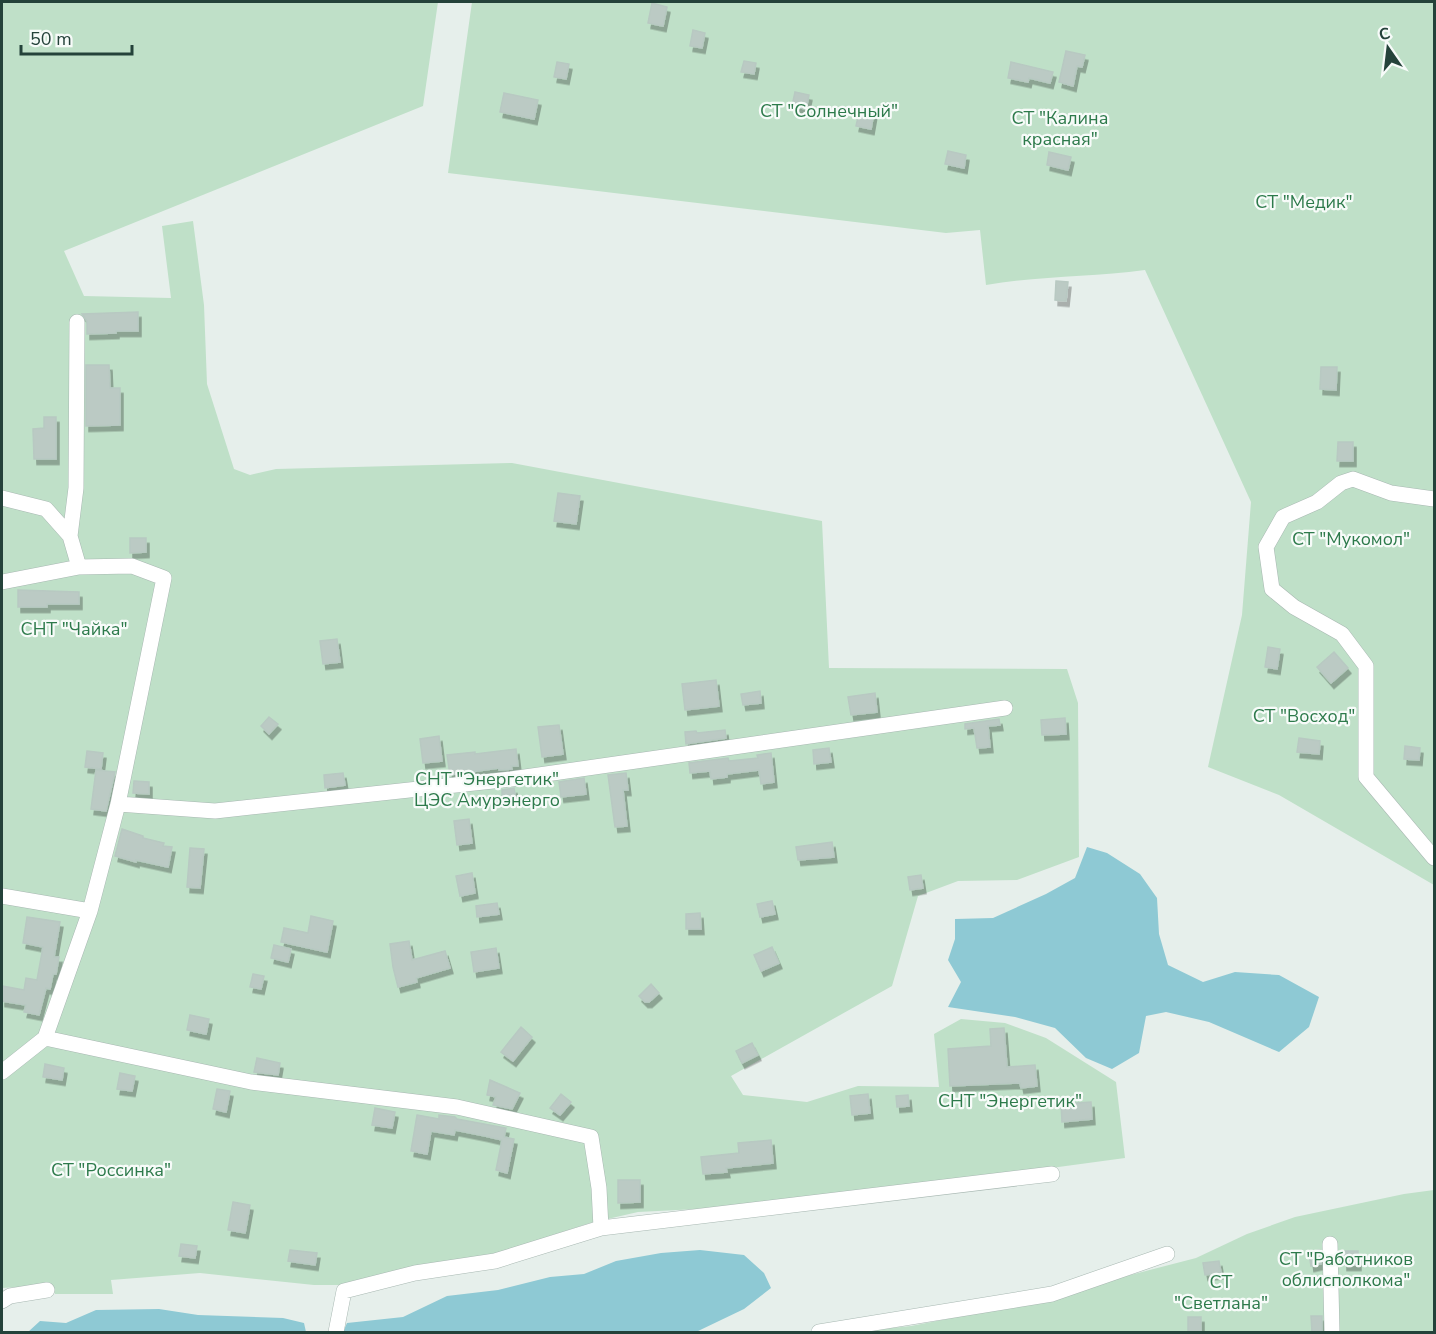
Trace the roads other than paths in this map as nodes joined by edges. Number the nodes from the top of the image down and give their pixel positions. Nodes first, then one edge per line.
1 (77, 322) dead end
2 (2, 498) edge
3 (1434, 499) edge
4 (70, 536) junction
5 (79, 567) junction
6 (2, 582) edge
7 (1005, 708) dead end
8 (118, 804) junction
9 (1434, 858) edge
10 (2, 896) edge
11 (90, 911) junction
12 (45, 1038) junction
13 (2, 1072) edge
14 (1052, 1174) dead end
15 (602, 1228) junction
16 (1330, 1244) dead end
17 (1167, 1254) dead end
18 (47, 1290) dead end
19 (2, 1301) edge
20 (336, 1332) edge
21 (819, 1332) edge
22 (1332, 1332) edge

1 - 4 street
2 - 4 street
3 - 9 street
4 - 5 street
5 - 6 street
5 - 8 street
7 - 8 street
8 - 11 street
10 - 11 street
11 - 12 street
12 - 13 street
12 - 15 street
14 - 15 street
15 - 20 street
16 - 22 street
17 - 21 street
18 - 19 street

